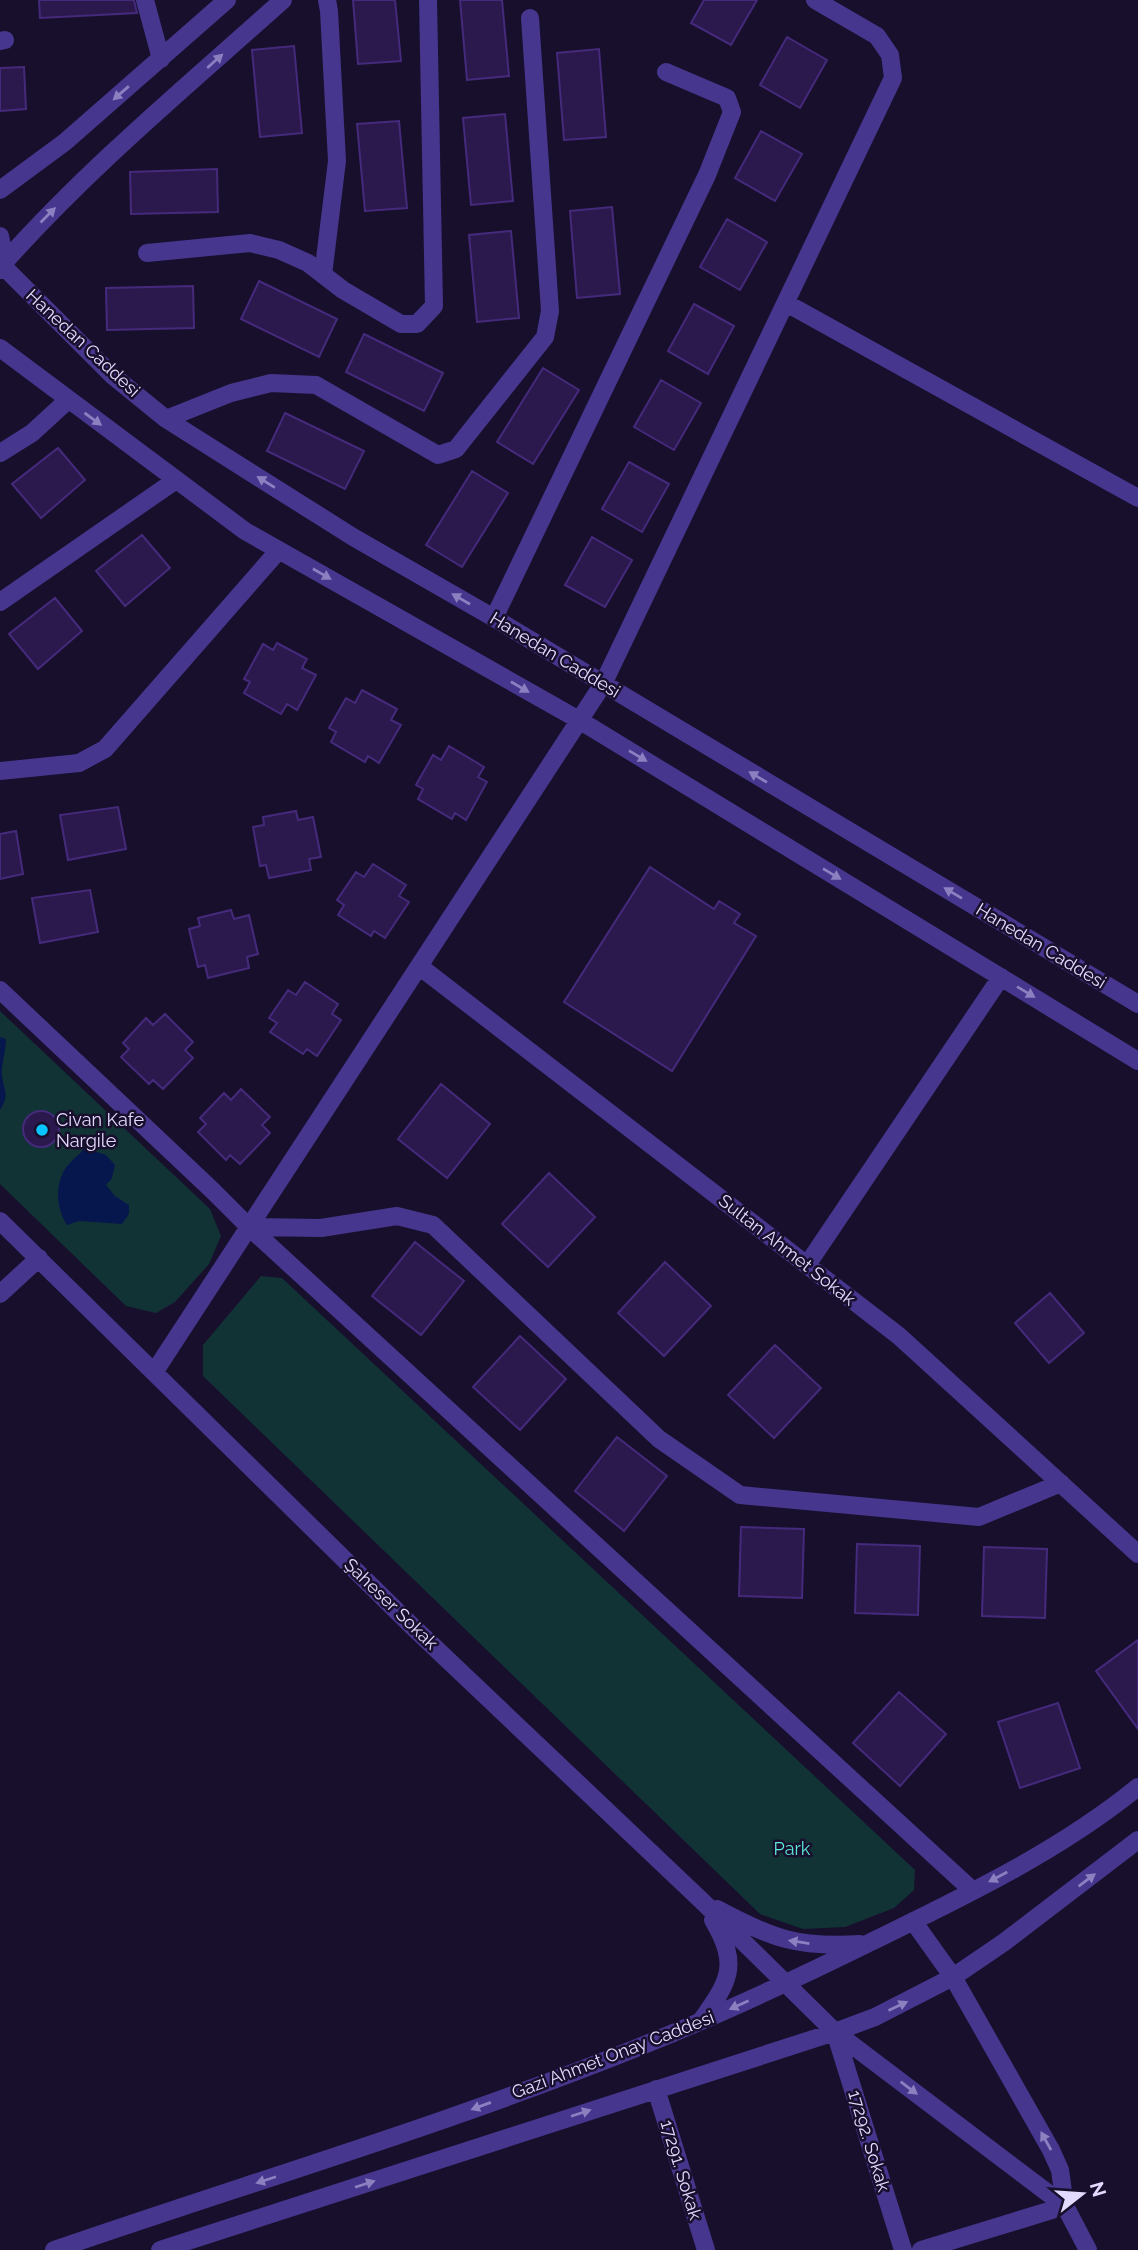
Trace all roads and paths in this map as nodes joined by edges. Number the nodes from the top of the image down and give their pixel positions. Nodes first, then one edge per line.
1 (145, 0) edge
2 (227, 0) edge
3 (283, 0) edge
4 (327, 0) edge
5 (428, 0) edge
6 (815, 0) edge
7 (530, 18) dead end
8 (161, 59) junction
9 (666, 72) dead end
10 (0, 190) edge
11 (0, 236) edge
12 (147, 253) dead end
13 (1, 268) edge
14 (323, 275) junction
15 (786, 303) junction
16 (0, 348) edge
17 (68, 400) junction
18 (166, 419) junction
19 (0, 453) edge
20 (176, 480) junction
21 (1138, 498) edge
22 (279, 550) junction
23 (0, 602) edge
24 (494, 618) junction
25 (603, 684) junction
26 (579, 720) junction
27 (0, 772) edge
28 (419, 967) junction
29 (1001, 977) junction
30 (0, 990) edge
31 (1138, 1004) edge
32 (1138, 1060) edge
33 (0, 1221) edge
34 (249, 1227) junction
35 (39, 1258) junction
36 (807, 1265) junction
37 (0, 1294) edge
38 (155, 1371) junction
39 (1061, 1483) junction
40 (1138, 1554) edge
41 (1138, 1787) edge
42 (1138, 1840) edge
43 (973, 1891) junction
44 (703, 1902) junction
45 (913, 1922) junction
46 (867, 1944) junction
47 (953, 1978) junction
48 (785, 1984) junction
49 (700, 2022) junction
50 (835, 2032) junction
51 (656, 2089) junction
52 (1065, 2206) junction
53 (54, 2250) edge
54 (160, 2250) edge
55 (706, 2250) edge
56 (903, 2250) edge
57 (921, 2250) edge
58 (1088, 2250) edge

1 - 8 street
2 - 8 street
13 -> 3 street
4 - 14 street
5 - 14 street
6 - 15 street
7 - 18 street
8 -> 10 street
9 - 24 street
11 - 13 street
12 - 14 street
13 - 18 street, Hanedan Caddesi
15 - 21 street
15 - 25 street
16 - 17 street
17 - 19 street
17 -> 20 street
24 -> 18 street, Hanedan Caddesi
20 - 22 street
20 - 23 street
22 -> 26 street
22 - 27 street
24 - 25 street, Hanedan Caddesi
25 - 26 street
31 -> 25 street, Hanedan Caddesi
26 - 28 street
26 -> 29 street
28 - 34 street
28 - 36 street, Sultan Ahmet Sokak
29 -> 32 street
29 - 36 street
30 - 34 street
33 - 35 street, Şaheser Sokak
34 - 38 street
34 - 39 street
34 - 43 street
35 - 37 street
35 - 38 street, Şaheser Sokak
36 - 39 street, Sultan Ahmet Sokak
38 - 44 street, Şaheser Sokak
39 - 40 street, Sultan Ahmet Sokak
41 -> 43 street, Gazi Ahmet Onay Caddesi
47 -> 42 street
43 - 45 street, Gazi Ahmet Onay Caddesi
46 -> 44 street
44 - 48 street, Şaheser Sokak
44 - 49 street
45 - 46 street, Gazi Ahmet Onay Caddesi
45 - 47 street
46 - 48 street, Gazi Ahmet Onay Caddesi
50 -> 47 street
52 -> 47 street
48 -> 49 street, Gazi Ahmet Onay Caddesi
48 - 50 street, Şaheser Sokak
49 -> 53 street, Gazi Ahmet Onay Caddesi
50 - 51 street
50 -> 52 street, Şaheser Sokak
50 - 56 street, 17292. Sokak
54 -> 51 street
51 - 55 street, 17291. Sokak
52 - 57 street
52 - 58 street

